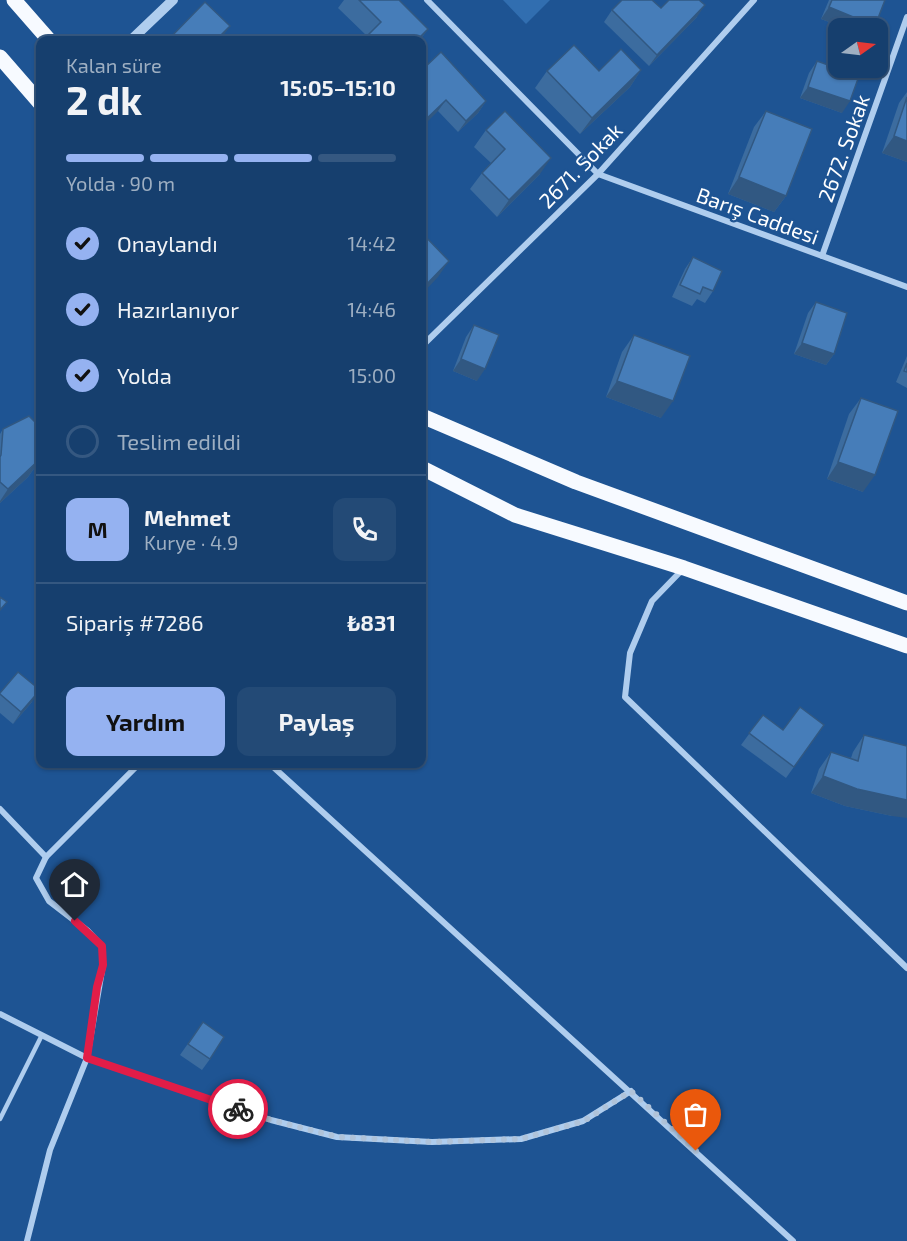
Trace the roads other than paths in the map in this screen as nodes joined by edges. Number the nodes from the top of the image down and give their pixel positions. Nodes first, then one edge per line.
1 (14, 0) edge
2 (173, 0) edge
3 (427, 0) edge
4 (754, 0) edge
5 (907, 17) edge
6 (46, 36) edge
7 (135, 36) edge
8 (1, 60) edge
9 (36, 99) edge
10 (598, 174) junction
11 (822, 256) junction
12 (907, 287) edge
13 (426, 342) edge
14 (426, 418) edge
15 (426, 470) edge
16 (684, 568) junction
17 (907, 603) edge
18 (907, 646) edge
19 (135, 768) edge
20 (274, 768) edge
21 (0, 809) edge
22 (46, 857) junction
23 (907, 968) edge
24 (0, 1014) edge
25 (41, 1037) junction
26 (87, 1058) junction
27 (631, 1091) junction
28 (0, 1119) edge
29 (27, 1241) edge
30 (793, 1241) edge

1 - 6 main road
2 - 7 street
3 - 10 street
4 - 10 street, 2671. Sokak
5 - 11 street, 2672. Sokak
8 - 9 main road
10 - 11 street, Barış Caddesi
10 - 13 street, 2671. Sokak
11 - 12 street, Barış Caddesi
14 - 17 main road
15 - 16 main road
16 - 18 main road
16 - 23 street
19 - 22 street
20 - 27 street
21 - 22 street
22 - 26 street
24 - 25 street
25 - 26 street
25 - 28 lane
26 - 27 street
26 - 29 street
27 - 30 street

